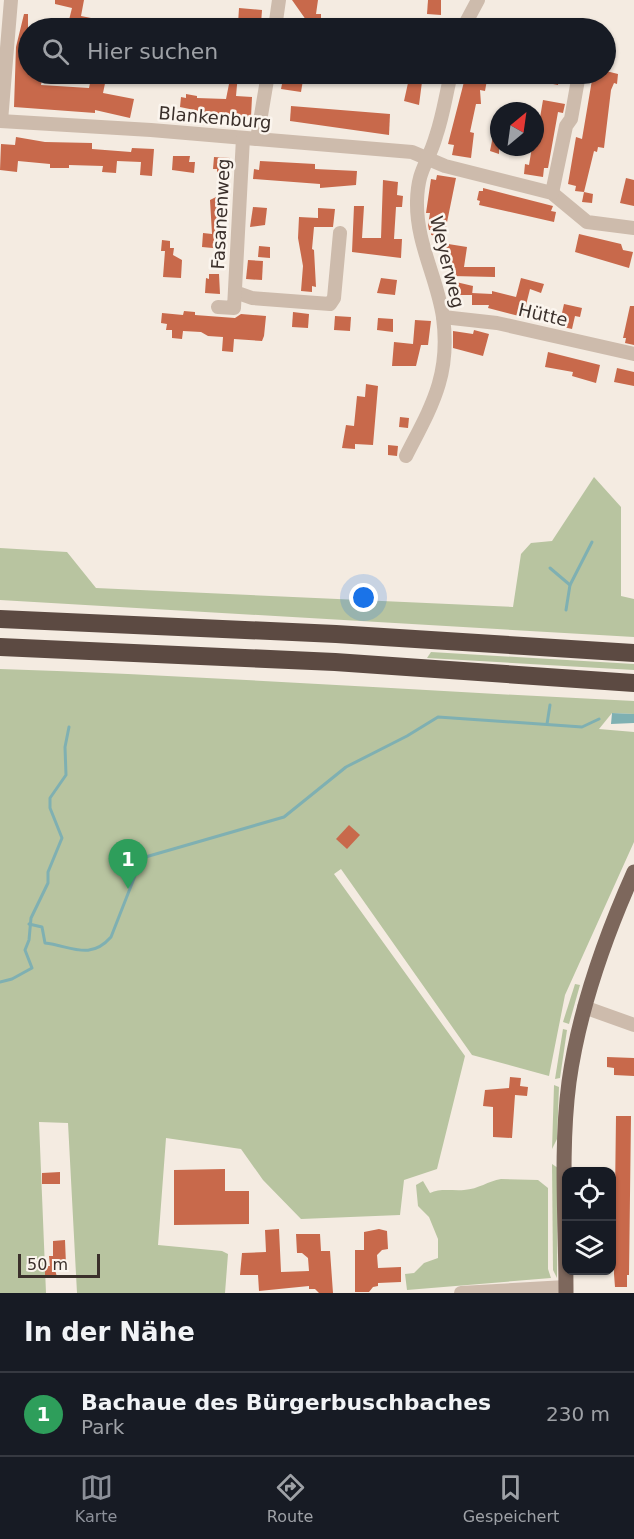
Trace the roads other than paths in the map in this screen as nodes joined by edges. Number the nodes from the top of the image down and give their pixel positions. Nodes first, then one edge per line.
1 (11, 0) edge
2 (279, 0) edge
3 (478, 0) edge
4 (276, 18) edge
5 (468, 18) edge
6 (266, 84) edge
7 (449, 84) edge
8 (577, 84) edge
9 (0, 122) edge
10 (243, 138) junction
11 (257, 139) junction
12 (426, 157) junction
13 (552, 193) junction
14 (634, 228) edge
15 (340, 233) dead end
16 (235, 292) junction
17 (218, 307) dead end
18 (443, 317) junction
19 (634, 354) edge
20 (406, 456) dead end
21 (0, 619) edge
22 (0, 647) edge
23 (634, 653) edge
24 (634, 683) edge
25 (634, 872) edge
26 (584, 1007) junction
27 (634, 1025) edge
28 (566, 1290) edge
29 (461, 1293) edge

1 - 9 street
2 - 4 street
3 - 5 street
6 - 11 street
7 - 12 street, Weyerweg
8 - 13 street
9 - 10 street, Blankenburg
10 - 11 street, Blankenburg
10 - 16 street, Fasanenweg
11 - 12 street, Blankenburg
12 - 13 street, Blankenburg
12 - 18 street, Weyerweg
13 - 14 street
15 - 16 street, Fasanenweg
16 - 17 street, Fasanenweg
18 - 19 street, Hütte
18 - 20 street, Weyerweg
21 - 23 highway
22 - 24 highway
25 - 26 main road
26 - 27 street
26 - 28 main road
28 - 29 street

